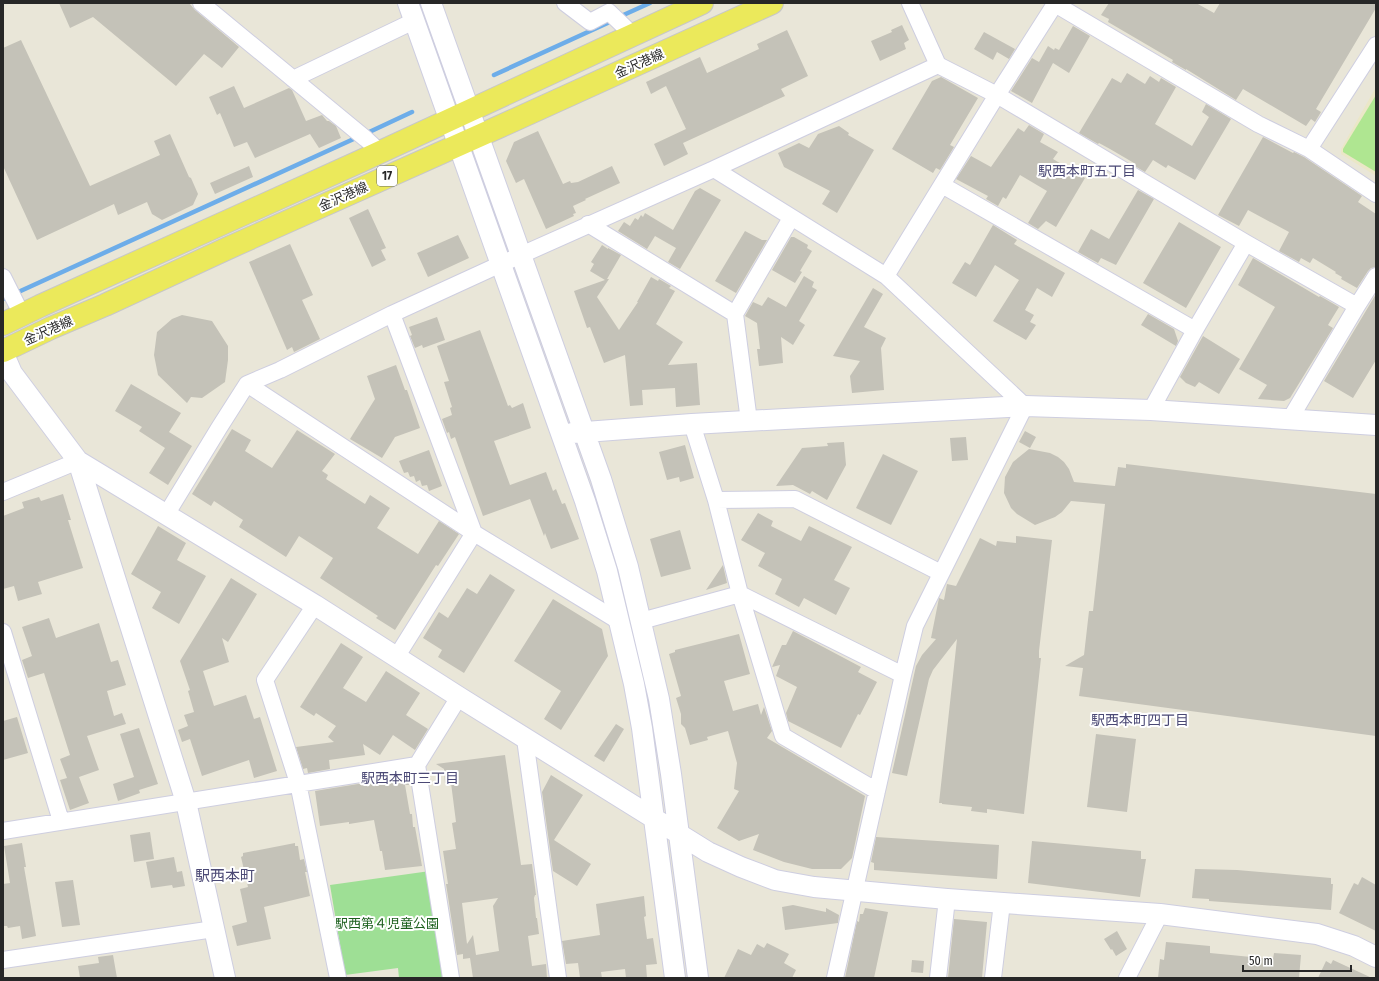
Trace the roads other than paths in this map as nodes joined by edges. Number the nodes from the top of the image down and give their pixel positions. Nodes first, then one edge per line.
1 (201, 3) edge
2 (431, 3) edge
3 (565, 3) edge
4 (702, 3) edge
5 (772, 3) edge
6 (910, 3) edge
7 (411, 12) edge
8 (622, 24) junction
9 (1376, 45) edge
10 (938, 66) junction
11 (293, 79) junction
12 (997, 94) junction
13 (470, 111) junction
14 (450, 120) junction
15 (479, 136) junction
16 (368, 141) junction
17 (458, 145) junction
18 (1309, 149) junction
19 (714, 169) junction
20 (942, 185) junction
21 (1376, 194) edge
22 (791, 218) junction
23 (588, 224) junction
24 (1246, 242) junction
25 (521, 255) junction
26 (501, 264) junction
27 (886, 276) junction
28 (1376, 276) edge
29 (10, 302) edge
30 (1357, 306) junction
31 (392, 314) junction
32 (735, 314) junction
33 (1195, 330) junction
34 (3, 351) edge
35 (247, 384) junction
36 (1025, 406) junction
37 (1151, 410) junction
38 (1290, 419) junction
39 (749, 421) junction
40 (692, 424) junction
41 (1376, 425) edge
42 (584, 432) junction
43 (562, 434) junction
44 (78, 461) junction
45 (3, 492) edge
46 (716, 500) junction
47 (166, 515) junction
48 (474, 533) junction
49 (941, 573) junction
50 (740, 594) junction
51 (315, 605) junction
52 (641, 621) junction
53 (620, 622) junction
54 (3, 632) edge
55 (396, 656) junction
56 (902, 675) junction
57 (459, 697) junction
58 (526, 739) junction
59 (417, 765) junction
60 (298, 783) junction
61 (877, 791) junction
62 (186, 802) junction
63 (654, 818) junction
64 (61, 822) junction
65 (3, 831) edge
66 (679, 834) junction
67 (854, 890) junction
68 (947, 899) junction
69 (1002, 903) junction
70 (1160, 914) junction
71 (214, 929) junction
72 (1376, 957) edge
73 (3, 960) edge
74 (225, 978) edge
75 (338, 978) edge
76 (451, 978) edge
77 (558, 978) edge
78 (676, 978) edge
79 (698, 978) edge
80 (835, 978) edge
81 (938, 978) edge
82 (993, 978) edge
83 (1127, 978) edge

1 - 11 street
2 - 13 street
3 - 8 street
4 - 8 main road, 金沢港線 / 17
5 - 15 main road, 金沢港線 / 17
6 - 10 street
7 - 11 street
7 - 14 street
8 - 13 main road, 金沢港線 / 17
9 - 18 street
10 - 12 street
10 - 19 street
11 - 16 street
12 - 18 street
12 - 20 street
12 - 24 street
13 - 14 main road, 金沢港線 / 17
13 - 15 street
14 - 16 main road, 金沢港線 / 17
14 - 17 street
15 - 17 main road, 金沢港線 / 17
15 - 25 street
16 - 29 main road, 金沢港線 / 17
17 - 26 street
17 - 34 main road, 金沢港線 / 17
18 - 21 street
19 - 22 street
19 - 23 street
20 - 27 street
20 - 33 street
22 - 27 street
22 - 32 street
23 - 25 street
23 - 32 street
24 - 30 street
24 - 33 street
25 - 26 street
25 - 42 street
26 - 31 street
26 - 43 street
27 - 36 street
28 - 30 street
30 - 38 street
31 - 35 street
31 - 48 street
32 - 39 street
33 - 37 street
34 - 44 street
35 - 47 street
35 - 48 street
36 - 37 street
36 - 39 street
36 - 49 street
37 - 38 street
38 - 41 street
39 - 40 street
40 - 42 street
40 - 46 street
42 - 43 street
42 - 52 street
43 - 53 street
44 - 45 street
44 - 47 street
44 - 62 street
46 - 49 street
46 - 50 street
47 - 51 street
48 - 53 street
48 - 55 street
49 - 56 street
50 - 52 street
50 - 56 street
50 - 61 street
51 - 55 street
51 - 60 street
52 - 66 street
53 - 63 street
54 - 64 street
55 - 57 street
56 - 61 street
57 - 58 street
57 - 59 street
58 - 63 street
58 - 77 street
59 - 60 street
59 - 76 street
60 - 62 street
60 - 75 street
61 - 67 street
62 - 64 street
62 - 71 street
63 - 66 street
63 - 78 street
64 - 65 street
66 - 67 street
66 - 79 street
67 - 68 street
67 - 80 street
68 - 69 street
68 - 81 street
69 - 70 street
69 - 82 street
70 - 72 street
70 - 83 street
71 - 73 street
71 - 74 street

